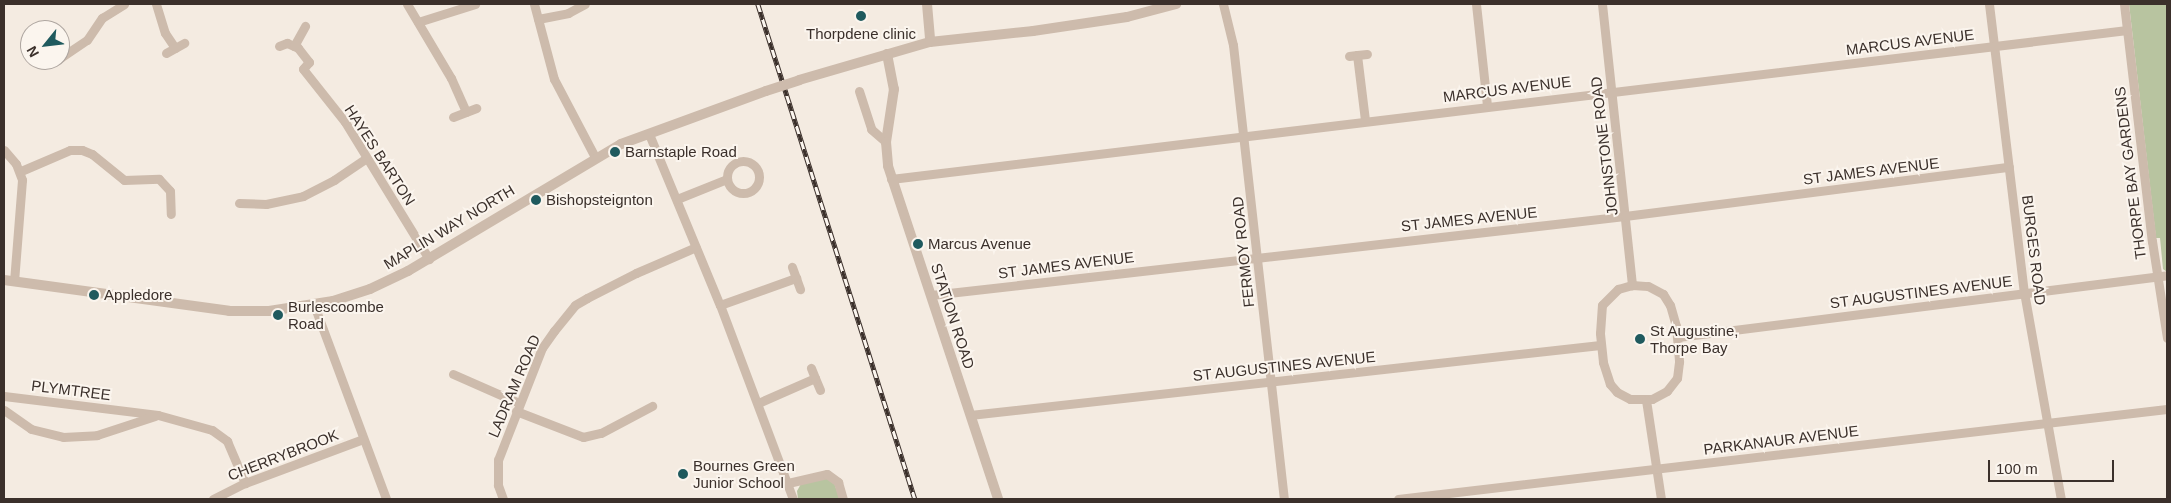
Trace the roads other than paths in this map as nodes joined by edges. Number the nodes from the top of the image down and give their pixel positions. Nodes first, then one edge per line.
1 (124, 4) edge
2 (156, 4) edge
3 (408, 4) edge
4 (475, 4) edge
5 (534, 4) edge
6 (585, 4) edge
7 (927, 4) edge
8 (1176, 4) edge
9 (1223, 4) edge
10 (1476, 4) edge
11 (1602, 4) edge
12 (1989, 4) edge
13 (2124, 4) edge
14 (538, 19) junction
15 (418, 22) junction
16 (305, 26) dead end
17 (2127, 30) junction
18 (930, 42) junction
19 (184, 43) dead end
20 (280, 46) dead end
21 (294, 46) junction
22 (1994, 46) junction
23 (175, 48) junction
24 (70, 51) edge
25 (166, 53) dead end
26 (887, 54) junction
27 (1367, 54) dead end
28 (1611, 90) junction
29 (859, 91) dead end
30 (1487, 106) junction
31 (476, 108) dead end
32 (466, 112) junction
33 (453, 117) dead end
34 (1365, 120) junction
35 (649, 134) junction
36 (1243, 135) junction
37 (886, 142) junction
38 (4, 150) edge
39 (595, 157) junction
40 (365, 159) junction
41 (2009, 167) junction
42 (21, 171) junction
43 (891, 179) junction
44 (727, 180) dead end
45 (677, 199) junction
46 (239, 203) dead end
47 (171, 214) dead end
48 (1625, 216) junction
49 (696, 247) junction
50 (1257, 257) junction
51 (429, 259) junction
52 (792, 267) dead end
53 (2167, 275) edge
54 (2157, 276) junction
55 (796, 278) junction
56 (9, 280) edge
57 (1632, 285) junction
58 (800, 289) dead end
59 (2024, 292) junction
60 (931, 295) junction
61 (314, 305) junction
62 (720, 305) junction
63 (1678, 337) junction
64 (2167, 338) edge
65 (1600, 345) junction
66 (811, 368) dead end
67 (453, 374) dead end
68 (815, 378) junction
69 (1271, 380) junction
70 (820, 390) dead end
71 (7, 397) edge
72 (1646, 400) junction
73 (758, 403) junction
74 (652, 406) dead end
75 (517, 407) junction
76 (4, 409) edge
77 (2167, 409) edge
78 (128, 410) junction
79 (158, 415) junction
80 (970, 415) junction
81 (130, 423) junction
82 (2048, 423) junction
83 (363, 439) junction
84 (1656, 469) junction
85 (245, 483) junction
86 (788, 483) junction
87 (213, 499) edge
88 (386, 499) edge
89 (503, 499) edge
90 (793, 499) edge
91 (843, 499) edge
92 (998, 499) edge
93 (1284, 499) edge
94 (1398, 499) edge
95 (1661, 499) edge
96 (2061, 499) edge

1 - 24 street
2 - 23 street
3 - 15 street
4 - 15 street
5 - 14 street
6 - 14 street
7 - 18 street
8 - 18 street, MAPLIN WAY NORTH
9 - 36 street, FERMOY ROAD
10 - 30 street
11 - 28 street, JOHNSTONE ROAD
12 - 22 street, BURGES ROAD
13 - 17 street, THORPE BAY GARDENS
14 - 39 street
15 - 32 street
16 - 21 street
17 - 22 street, MARCUS AVENUE
17 - 54 street, THORPE BAY GARDENS
18 - 26 street, MAPLIN WAY NORTH
19 - 23 street
20 - 21 street
21 - 40 street, HAYES BARTON
22 - 28 street, MARCUS AVENUE
22 - 41 street, BURGES ROAD
23 - 25 street
26 - 35 street, MAPLIN WAY NORTH, bridge
26 - 37 street, STATION ROAD
27 - 34 street
28 - 30 street, MARCUS AVENUE
28 - 48 street, JOHNSTONE ROAD
29 - 37 street
30 - 34 street, MARCUS AVENUE
31 - 32 street
32 - 33 street
34 - 36 street, MARCUS AVENUE
35 - 39 street, MAPLIN WAY NORTH
35 - 45 street
36 - 43 street, MARCUS AVENUE
36 - 50 street, FERMOY ROAD
37 - 43 street, STATION ROAD
38 - 42 street
39 - 51 street, MAPLIN WAY NORTH
40 - 46 street
40 - 51 street, HAYES BARTON
41 - 48 street, ST JAMES AVENUE
41 - 59 street, BURGES ROAD
42 - 47 street
42 - 56 street
43 - 60 street, STATION ROAD
44 - 45 street
45 - 49 street
48 - 50 street, ST JAMES AVENUE
48 - 57 street, JOHNSTONE ROAD
49 - 62 street
49 - 75 street, LADRAM ROAD
50 - 60 street, ST JAMES AVENUE
50 - 69 street, FERMOY ROAD
51 - 61 street, MAPLIN WAY NORTH
52 - 55 street
53 - 54 street, ST AUGUSTINES AVENUE
54 - 59 street, ST AUGUSTINES AVENUE
54 - 64 street, THORPE BAY GARDENS
55 - 58 street
55 - 62 street
56 - 61 street, MAPLIN WAY NORTH
57 - 63 street
57 - 65 street
59 - 63 street, ST AUGUSTINES AVENUE
59 - 82 street, BURGES ROAD
60 - 80 street, STATION ROAD
61 - 83 street
62 - 73 street
63 - 72 street
65 - 69 street, ST AUGUSTINES AVENUE
65 - 72 street
66 - 68 street
67 - 75 street
68 - 70 street
68 - 73 street
69 - 80 street, ST AUGUSTINES AVENUE
69 - 93 street, FERMOY ROAD
71 - 76 street, PLYMTREE
71 - 78 street, PLYMTREE
72 - 84 street
73 - 86 street
74 - 75 street
75 - 89 street, LADRAM ROAD
76 - 81 street, PLYMTREE
77 - 82 street, PARKANAUR AVENUE
78 - 79 street, PLYMTREE
78 - 81 street, PLYMTREE
79 - 81 street, PLYMTREE
79 - 85 street, PLYMTREE
80 - 92 street, STATION ROAD
82 - 84 street, PARKANAUR AVENUE
82 - 96 street, BURGES ROAD
83 - 85 street, CHERRYBROOK
83 - 88 street
84 - 94 street, PARKANAUR AVENUE
84 - 95 street
85 - 87 street, CHERRYBROOK
86 - 90 street
86 - 91 street

